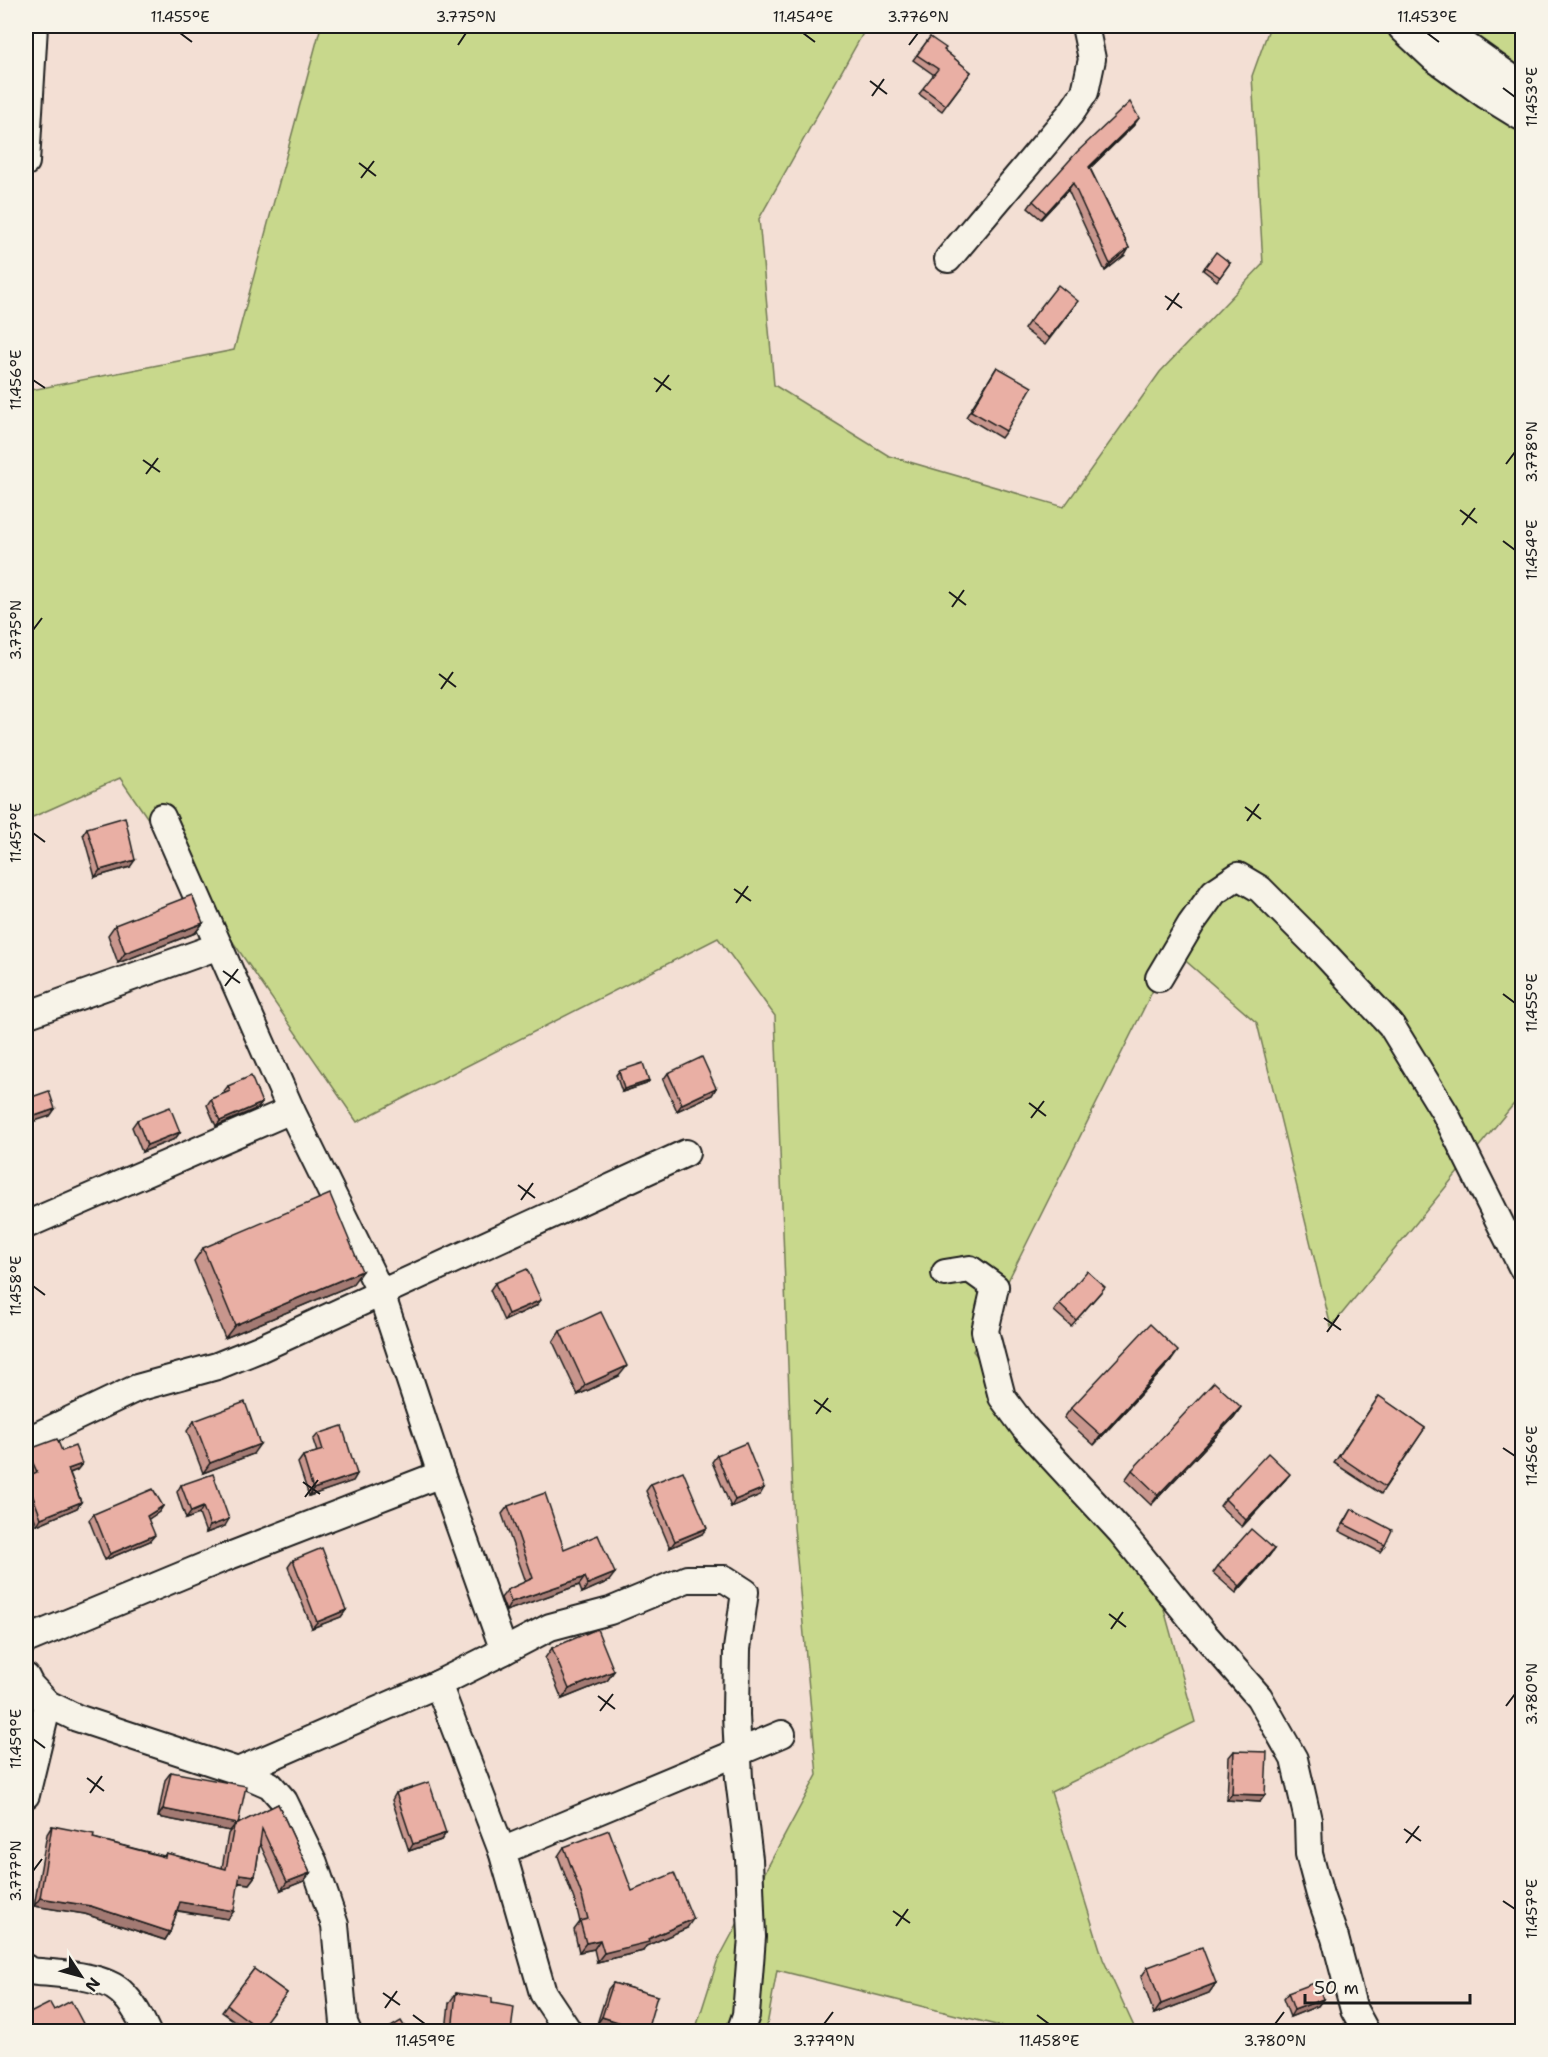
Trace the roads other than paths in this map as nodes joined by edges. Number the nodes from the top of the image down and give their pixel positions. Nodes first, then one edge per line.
1 (34, 26) edge
2 (1085, 26) edge
3 (1404, 26) edge
4 (1440, 26) edge
5 (1522, 89) edge
6 (1522, 114) edge
7 (26, 162) edge
8 (948, 259) dead end
9 (162, 817) dead end
10 (219, 946) junction
11 (1159, 978) dead end
12 (26, 1015) edge
13 (291, 1110) junction
14 (686, 1153) dead end
15 (26, 1225) edge
16 (1522, 1267) edge
17 (945, 1273) dead end
18 (381, 1293) junction
19 (26, 1441) edge
20 (441, 1473) junction
21 (26, 1640) edge
22 (504, 1651) junction
23 (26, 1677) edge
24 (438, 1683) junction
25 (48, 1704) junction
26 (782, 1734) dead end
27 (738, 1752) junction
28 (238, 1771) junction
29 (26, 1795) edge
30 (502, 1851) junction
31 (26, 1968) edge
32 (339, 2029) edge
33 (147, 2031) edge
34 (569, 2031) edge
35 (740, 2031) edge
36 (1366, 2031) edge

1 - 7 street
2 - 8 street
3 - 6 street
4 - 5 street
9 - 10 street
10 - 12 street
10 - 13 street
11 - 16 street
13 - 15 street
13 - 18 street
14 - 18 street
17 - 36 street
18 - 19 street
18 - 20 street
20 - 21 street
20 - 22 street
22 - 24 street
22 - 27 street
23 - 25 street
24 - 28 street
24 - 30 street
25 - 28 street
25 - 29 street
26 - 27 street
27 - 30 street
27 - 35 street
28 - 32 street
30 - 34 street
31 - 33 street

